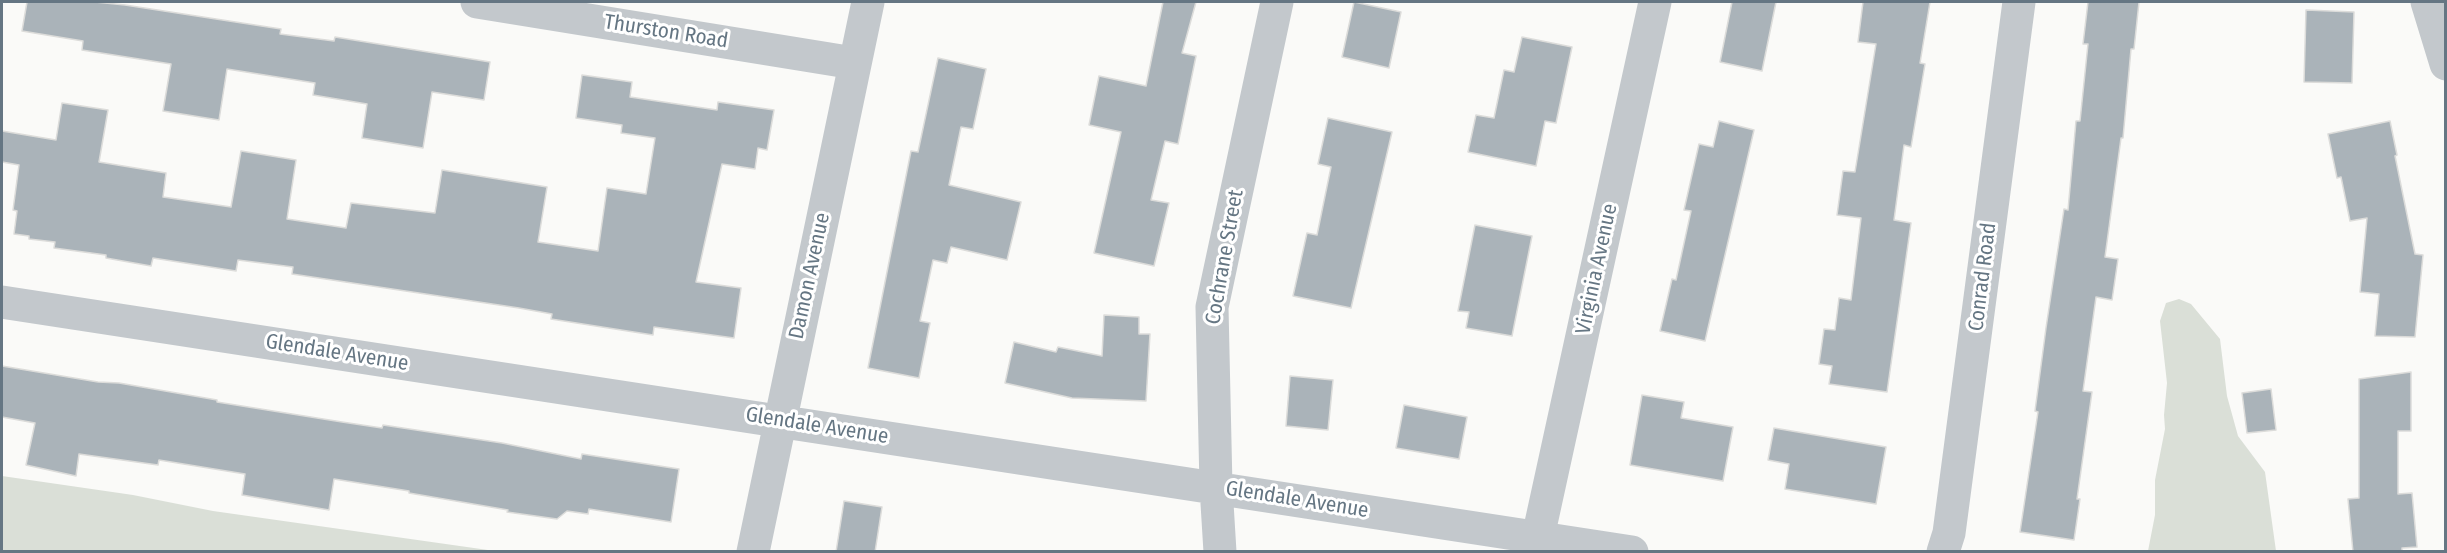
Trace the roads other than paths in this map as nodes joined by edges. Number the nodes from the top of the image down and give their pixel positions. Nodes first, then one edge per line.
1 (477, 2) edge
2 (868, 2) edge
3 (1277, 2) edge
4 (1655, 2) edge
5 (2019, 2) edge
6 (2427, 2) edge
7 (854, 63) junction
8 (2445, 64) edge
9 (2, 302) edge
10 (780, 420) junction
11 (1216, 487) junction
12 (1538, 537) junction
13 (753, 552) edge
14 (1220, 552) edge
15 (1632, 552) edge
16 (1943, 552) edge

1 - 7 street, Thurston Road
2 - 7 street, Damon Avenue
3 - 11 street, Cochrane Street
4 - 12 street, Virginia Avenue
5 - 16 street, Conrad Road
6 - 8 street
7 - 10 street, Damon Avenue
9 - 10 street, Glendale Avenue
10 - 11 street, Glendale Avenue
10 - 13 street, Damon Avenue
11 - 12 street, Glendale Avenue
11 - 14 street, Cochrane Street
12 - 15 street, Glendale Avenue

